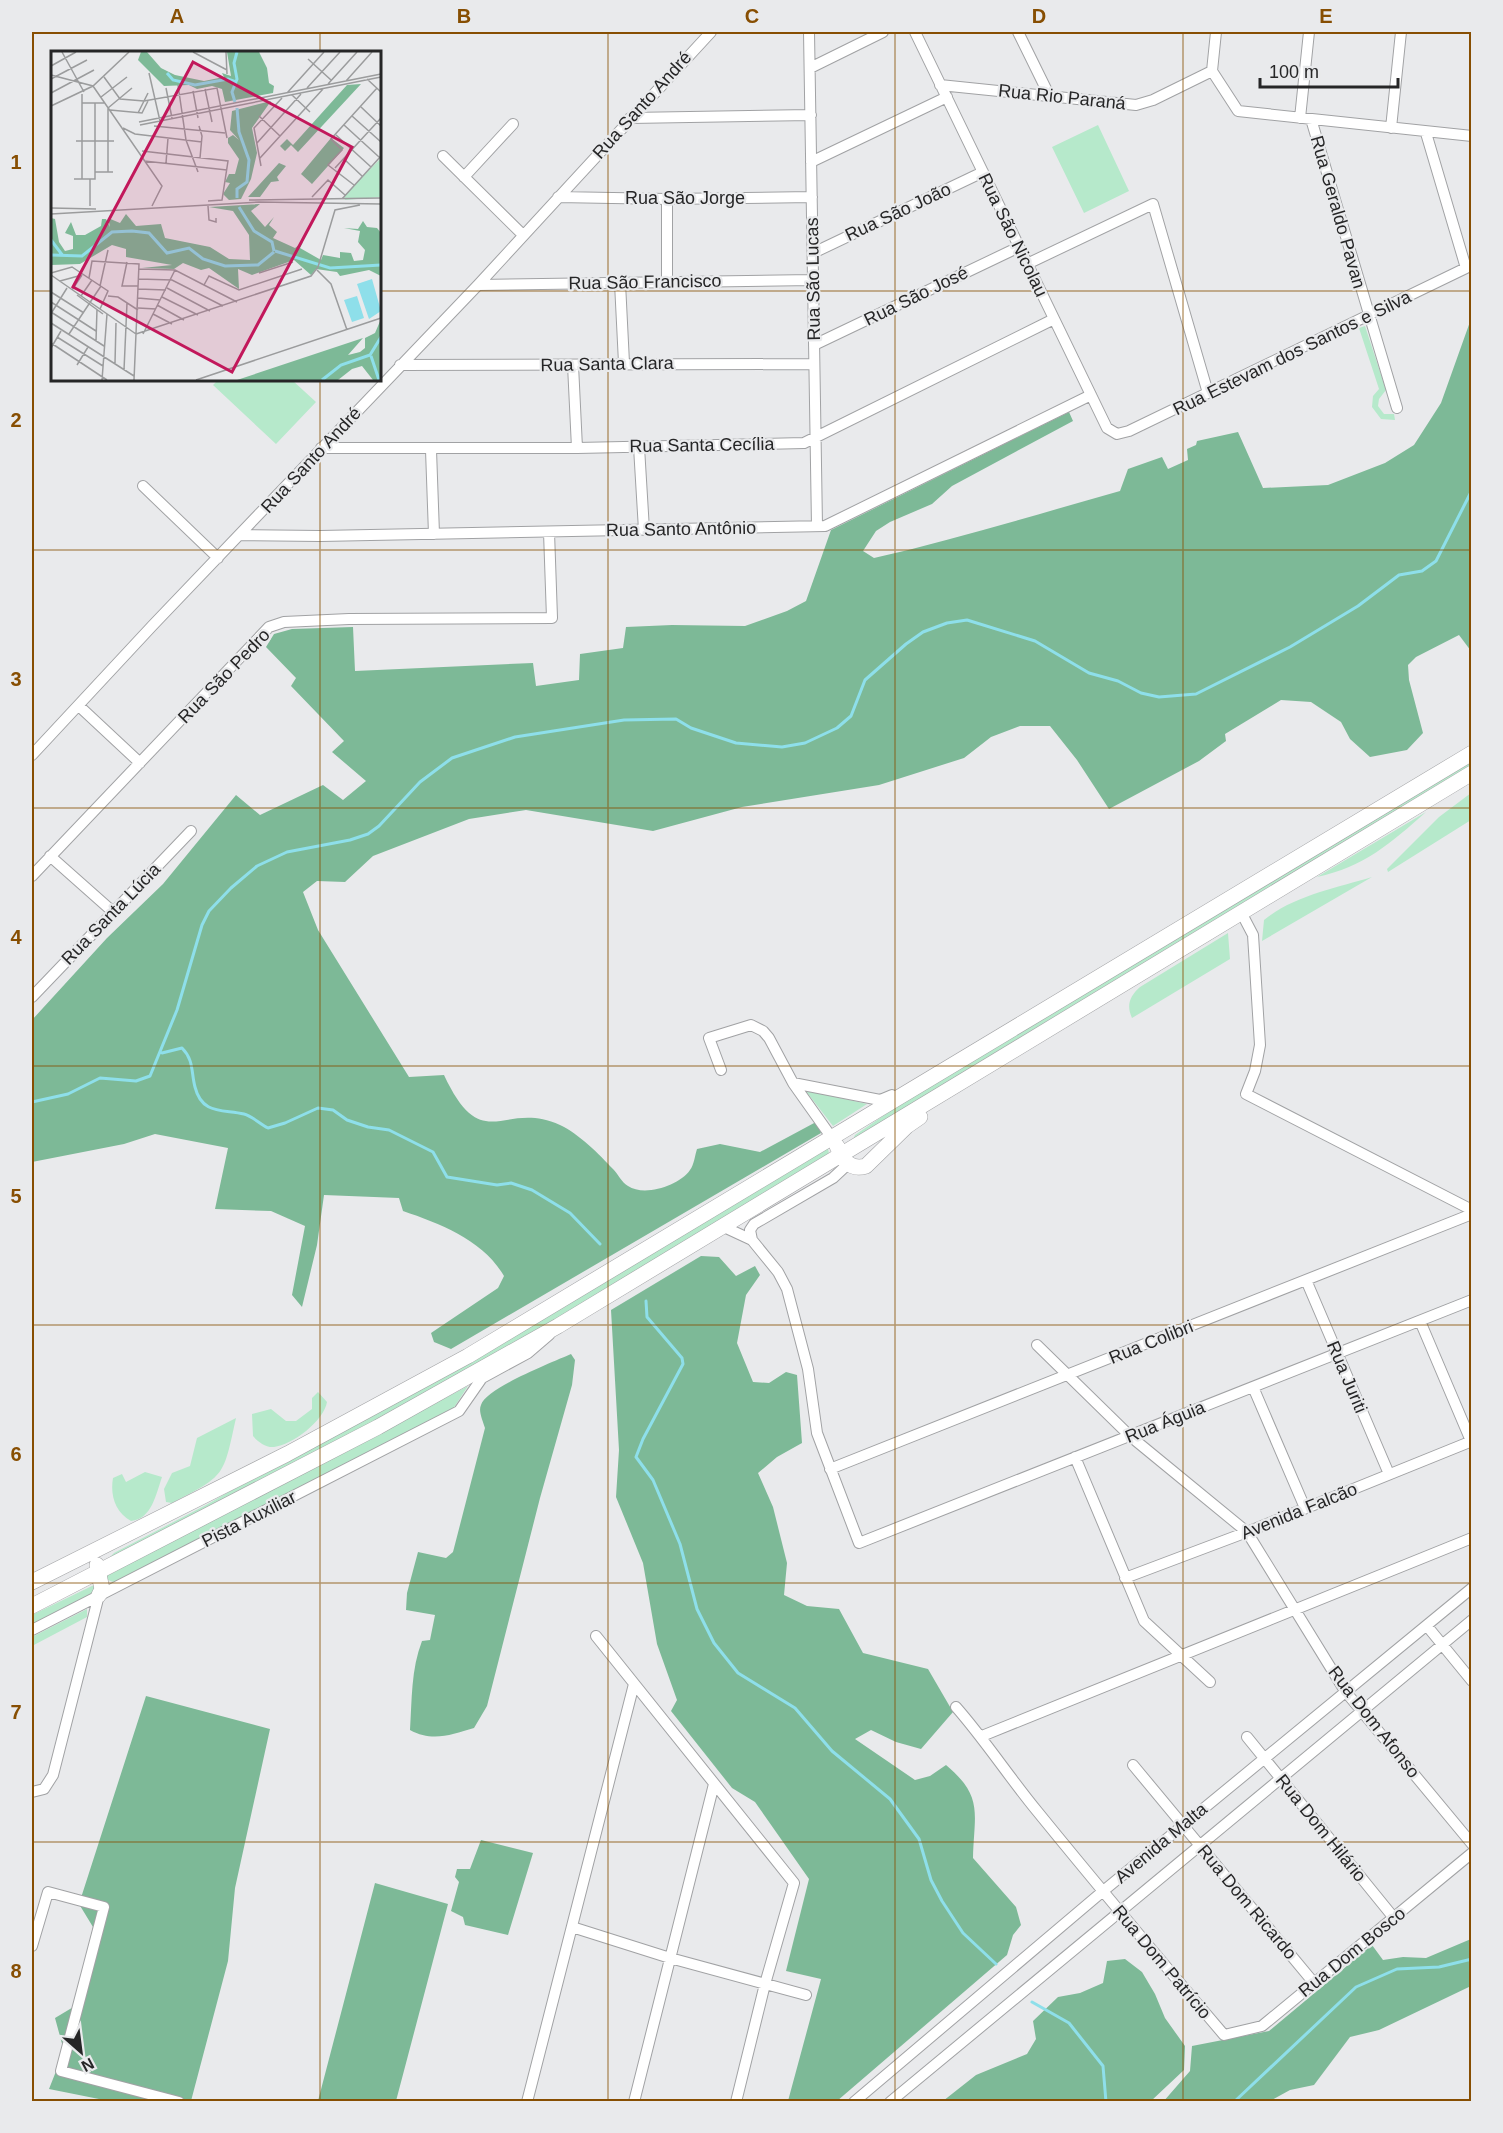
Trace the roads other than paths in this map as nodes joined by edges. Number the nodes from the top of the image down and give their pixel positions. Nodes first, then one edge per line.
1 (711, 32) edge
2 (809, 32) edge
3 (883, 32) edge
4 (915, 32) edge
5 (1018, 32) edge
6 (1216, 32) edge
7 (1308, 32) edge
8 (1401, 32) edge
9 (810, 68) junction
10 (1212, 71) junction
11 (940, 85) junction
12 (1049, 95) junction
13 (946, 97) junction
14 (811, 115) junction
15 (630, 118) junction
16 (1306, 119) junction
17 (513, 124) dead end
18 (1390, 128) junction
19 (1425, 132) junction
20 (1472, 136) edge
21 (443, 156) dead end
22 (811, 162) junction
23 (983, 172) junction
24 (464, 177) junction
25 (558, 197) junction
26 (812, 197) junction
27 (667, 199) junction
28 (523, 235) junction
29 (1019, 246) junction
30 (813, 253) junction
31 (1027, 264) junction
32 (813, 280) junction
33 (667, 282) junction
34 (620, 283) junction
35 (478, 285) junction
36 (1368, 315) junction
37 (1054, 319) junction
38 (814, 345) junction
39 (624, 363) junction
40 (573, 364) junction
41 (814, 364) junction
42 (400, 365) junction
43 (1208, 393) junction
44 (1091, 395) junction
45 (1397, 408) dead end
46 (1117, 434) joint
47 (815, 438) junction
48 (639, 447) junction
49 (321, 448) junction
50 (576, 448) junction
51 (431, 450) junction
52 (143, 486) dead end
53 (817, 526) junction
54 (644, 530) junction
55 (549, 532) junction
56 (434, 534) junction
57 (240, 535) junction
58 (218, 558) junction
59 (79, 706) junction
60 (1472, 753) edge
61 (32, 755) edge
62 (140, 763) junction
63 (1472, 773) edge
64 (191, 831) dead end
65 (50, 856) junction
66 (32, 876) edge
67 (112, 911) junction
68 (1242, 914) junction
69 (32, 997) edge
70 (1033, 1039) junction
71 (721, 1070) dead end
72 (793, 1083) junction
73 (921, 1085) junction
74 (840, 1152) junction
75 (1472, 1212) edge
76 (724, 1227) junction
77 (752, 1240) junction
78 (1306, 1280) junction
79 (1472, 1300) edge
80 (1420, 1321) junction
81 (558, 1326) junction
82 (1037, 1345) dead end
83 (1337, 1354) junction
84 (1068, 1374) junction
85 (1253, 1387) junction
86 (1130, 1436) junction
87 (1471, 1441) edge
88 (1075, 1458) junction
89 (830, 1469) junction
90 (1389, 1474) junction
91 (229, 1483) junction
92 (1305, 1508) junction
93 (1247, 1532) junction
94 (1472, 1538) edge
95 (1125, 1578) junction
96 (32, 1582) edge
97 (103, 1584) junction
98 (1472, 1588) edge
99 (32, 1606) edge
100 (1295, 1610) junction
101 (1472, 1620) edge
102 (1427, 1626) junction
103 (32, 1630) edge
104 (596, 1636) dead end
105 (1442, 1644) junction
106 (1182, 1656) junction
107 (1472, 1681) edge
108 (1210, 1682) dead end
109 (634, 1684) junction
110 (1345, 1691) junction
111 (956, 1707) dead end
112 (1362, 1711) junction
113 (982, 1736) junction
114 (1247, 1737) dead end
115 (1264, 1758) junction
116 (1134, 1765) dead end
117 (1279, 1777) junction
118 (714, 1784) junction
119 (32, 1792) edge
120 (1183, 1825) junction
121 (1199, 1844) junction
122 (1472, 1844) edge
123 (1472, 1853) edge
124 (1102, 1892) junction
125 (37, 1906) edge
126 (1119, 1911) junction
127 (1394, 1918) junction
128 (572, 1927) junction
129 (32, 1946) edge
130 (670, 1958) junction
131 (1314, 1983) junction
132 (765, 1984) junction
133 (806, 1995) dead end
134 (1224, 2035) joint
135 (179, 2102) edge
136 (527, 2102) edge
137 (634, 2102) edge
138 (736, 2102) edge
139 (854, 2102) edge
140 (890, 2102) edge

1 - 15 street, Rua Santo André
2 - 9 street, Rua São Lucas
3 - 9 street
4 - 11 street, Rua São Nicolau
5 - 12 street
6 - 10 street
7 - 16 street
8 - 18 street
9 - 14 street, Rua São Lucas
10 - 12 street, Rua Rio Paraná
10 - 16 street
11 - 12 street, Rua Rio Paraná
11 - 13 street, Rua São Nicolau
13 - 22 street
13 - 23 street, Rua São Nicolau
14 - 15 street
14 - 22 street, Rua São Lucas
15 - 25 street, Rua Santo André
16 - 18 street
16 - 36 street, Rua Geraldo Pavan
17 - 24 street
18 - 19 street
19 - 20 street
19 - 36 street, Rua Estevam dos Santos e Silva
21 - 24 street
22 - 26 street, Rua São Lucas
23 - 29 street, Rua São Nicolau
23 - 30 street, Rua São João
24 - 28 street
25 - 27 street, Rua São Jorge
25 - 28 street, Rua Santo André
26 - 27 street, Rua São Jorge
26 - 30 street, Rua São Lucas
27 - 33 street
28 - 35 street, Rua Santo André
29 - 31 street, Rua São Nicolau
29 - 38 street, Rua São José
30 - 32 street, Rua São Lucas
31 - 37 street, Rua São Nicolau
31 - 43 street
32 - 33 street, Rua São Francisco
32 - 38 street, Rua São Lucas
33 - 34 street, Rua São Francisco
34 - 35 street, Rua São Francisco
34 - 39 street
35 - 42 street, Rua Santo André
36 - 43 street, Rua Estevam dos Santos e Silva
36 - 45 street, Rua Geraldo Pavan
37 - 44 street, Rua São Nicolau
37 - 47 street, Rua Santa Cecília
38 - 41 street, Rua São Lucas
39 - 40 street, Rua Santa Clara
39 - 41 street, Rua Santa Clara
40 - 42 street, Rua Santa Clara
40 - 50 street
41 - 47 street, Rua São Lucas
42 - 49 street, Rua Santo André
43 - 46 street, Rua Estevam dos Santos e Silva
44 - 46 street, Rua São Nicolau
44 - 53 street, Rua Santo Antônio
47 - 48 street, Rua Santa Cecília
47 - 53 street, Rua São Lucas
48 - 50 street, Rua Santa Cecília
48 - 54 street
49 - 51 street, Rua Santa Cecília
49 - 57 street, Rua Santo André
50 - 51 street, Rua Santa Cecília
51 - 56 street
52 - 58 street
53 - 54 street, Rua Santo Antônio
54 - 55 street, Rua Santo Antônio
55 - 56 street, Rua Santo Antônio
55 - 62 street, Rua São Pedro
56 - 57 street, Rua Santo Antônio
57 - 58 street, Rua Santo André
58 - 59 street, Rua Santo André
59 - 61 street, Rua Santo André
59 - 62 street
60 - 73 highway
62 - 65 street, Rua São Pedro
63 - 68 highway
64 - 67 street, Rua Santa Lúcia
65 - 66 street, Rua São Pedro
65 - 67 street
67 - 69 street, Rua Santa Lúcia
68 - 70 highway
68 - 75 street
70 - 74 highway
70 - 74 highway
71 - 72 street
72 - 73 street
72 - 74 street
73 - 74 highway
74 - 76 highway
74 - 77 street
74 - 91 highway
75 - 78 street, Rua Colibri
76 - 77 street
76 - 81 highway
77 - 89 street
78 - 83 street, Rua Juriti
78 - 84 street, Rua Colibri
79 - 80 street, Rua Águia
80 - 83 street, Rua Águia
80 - 87 street
81 - 97 highway
81 - 97 street, Pista Auxiliar
82 - 84 street, Rua Dom Afonso
83 - 85 street, Rua Águia
83 - 90 street, Rua Juriti
84 - 86 street, Rua Dom Afonso
84 - 89 street, Rua Colibri
85 - 86 street, Rua Águia
85 - 92 street
86 - 88 street, Rua Águia
86 - 93 street, Rua Dom Afonso
87 - 90 street, Avenida Falcão
88 - 89 street, Rua Águia
88 - 95 street
90 - 92 street, Avenida Falcão
91 - 96 highway
91 - 97 highway
92 - 93 street, Avenida Falcão
93 - 95 street, Avenida Falcão
93 - 100 street, Rua Dom Afonso
94 - 100 street
95 - 106 street
97 - 99 highway
97 - 103 street, Pista Auxiliar
97 - 119 street
98 - 102 street, Avenida Malta
100 - 106 street
100 - 110 street, Rua Dom Afonso
101 - 105 street, Avenida Malta
102 - 105 street
102 - 110 street, Avenida Malta
104 - 109 street
105 - 107 street
105 - 112 street, Avenida Malta
106 - 108 street
106 - 113 street
109 - 118 street
109 - 128 street
110 - 112 street, Rua Dom Afonso
110 - 115 street, Avenida Malta
111 - 113 street, Rua Dom Patrício
112 - 117 street, Avenida Malta
112 - 122 street, Rua Dom Afonso
113 - 124 street, Rua Dom Patrício
114 - 115 street, Rua Dom Hilário
115 - 117 street, Rua Dom Hilário
115 - 120 street, Avenida Malta
116 - 120 street, Rua Dom Ricardo
117 - 121 street, Avenida Malta
117 - 127 street, Rua Dom Hilário
118 - 130 street
118 - 132 street
120 - 121 street, Rua Dom Ricardo
120 - 124 street, Avenida Malta
121 - 126 street, Avenida Malta
121 - 131 street, Rua Dom Ricardo
123 - 127 street, Rua Dom Bosco
124 - 126 street, Rua Dom Patrício
124 - 139 street, Avenida Malta
125 - 129 street
125 - 135 street
126 - 134 street, Rua Dom Patrício
126 - 140 street, Avenida Malta
127 - 131 street, Rua Dom Bosco
128 - 130 street
128 - 136 street
130 - 132 street
130 - 137 street
131 - 134 street, Rua Dom Bosco
132 - 133 street
132 - 138 street

